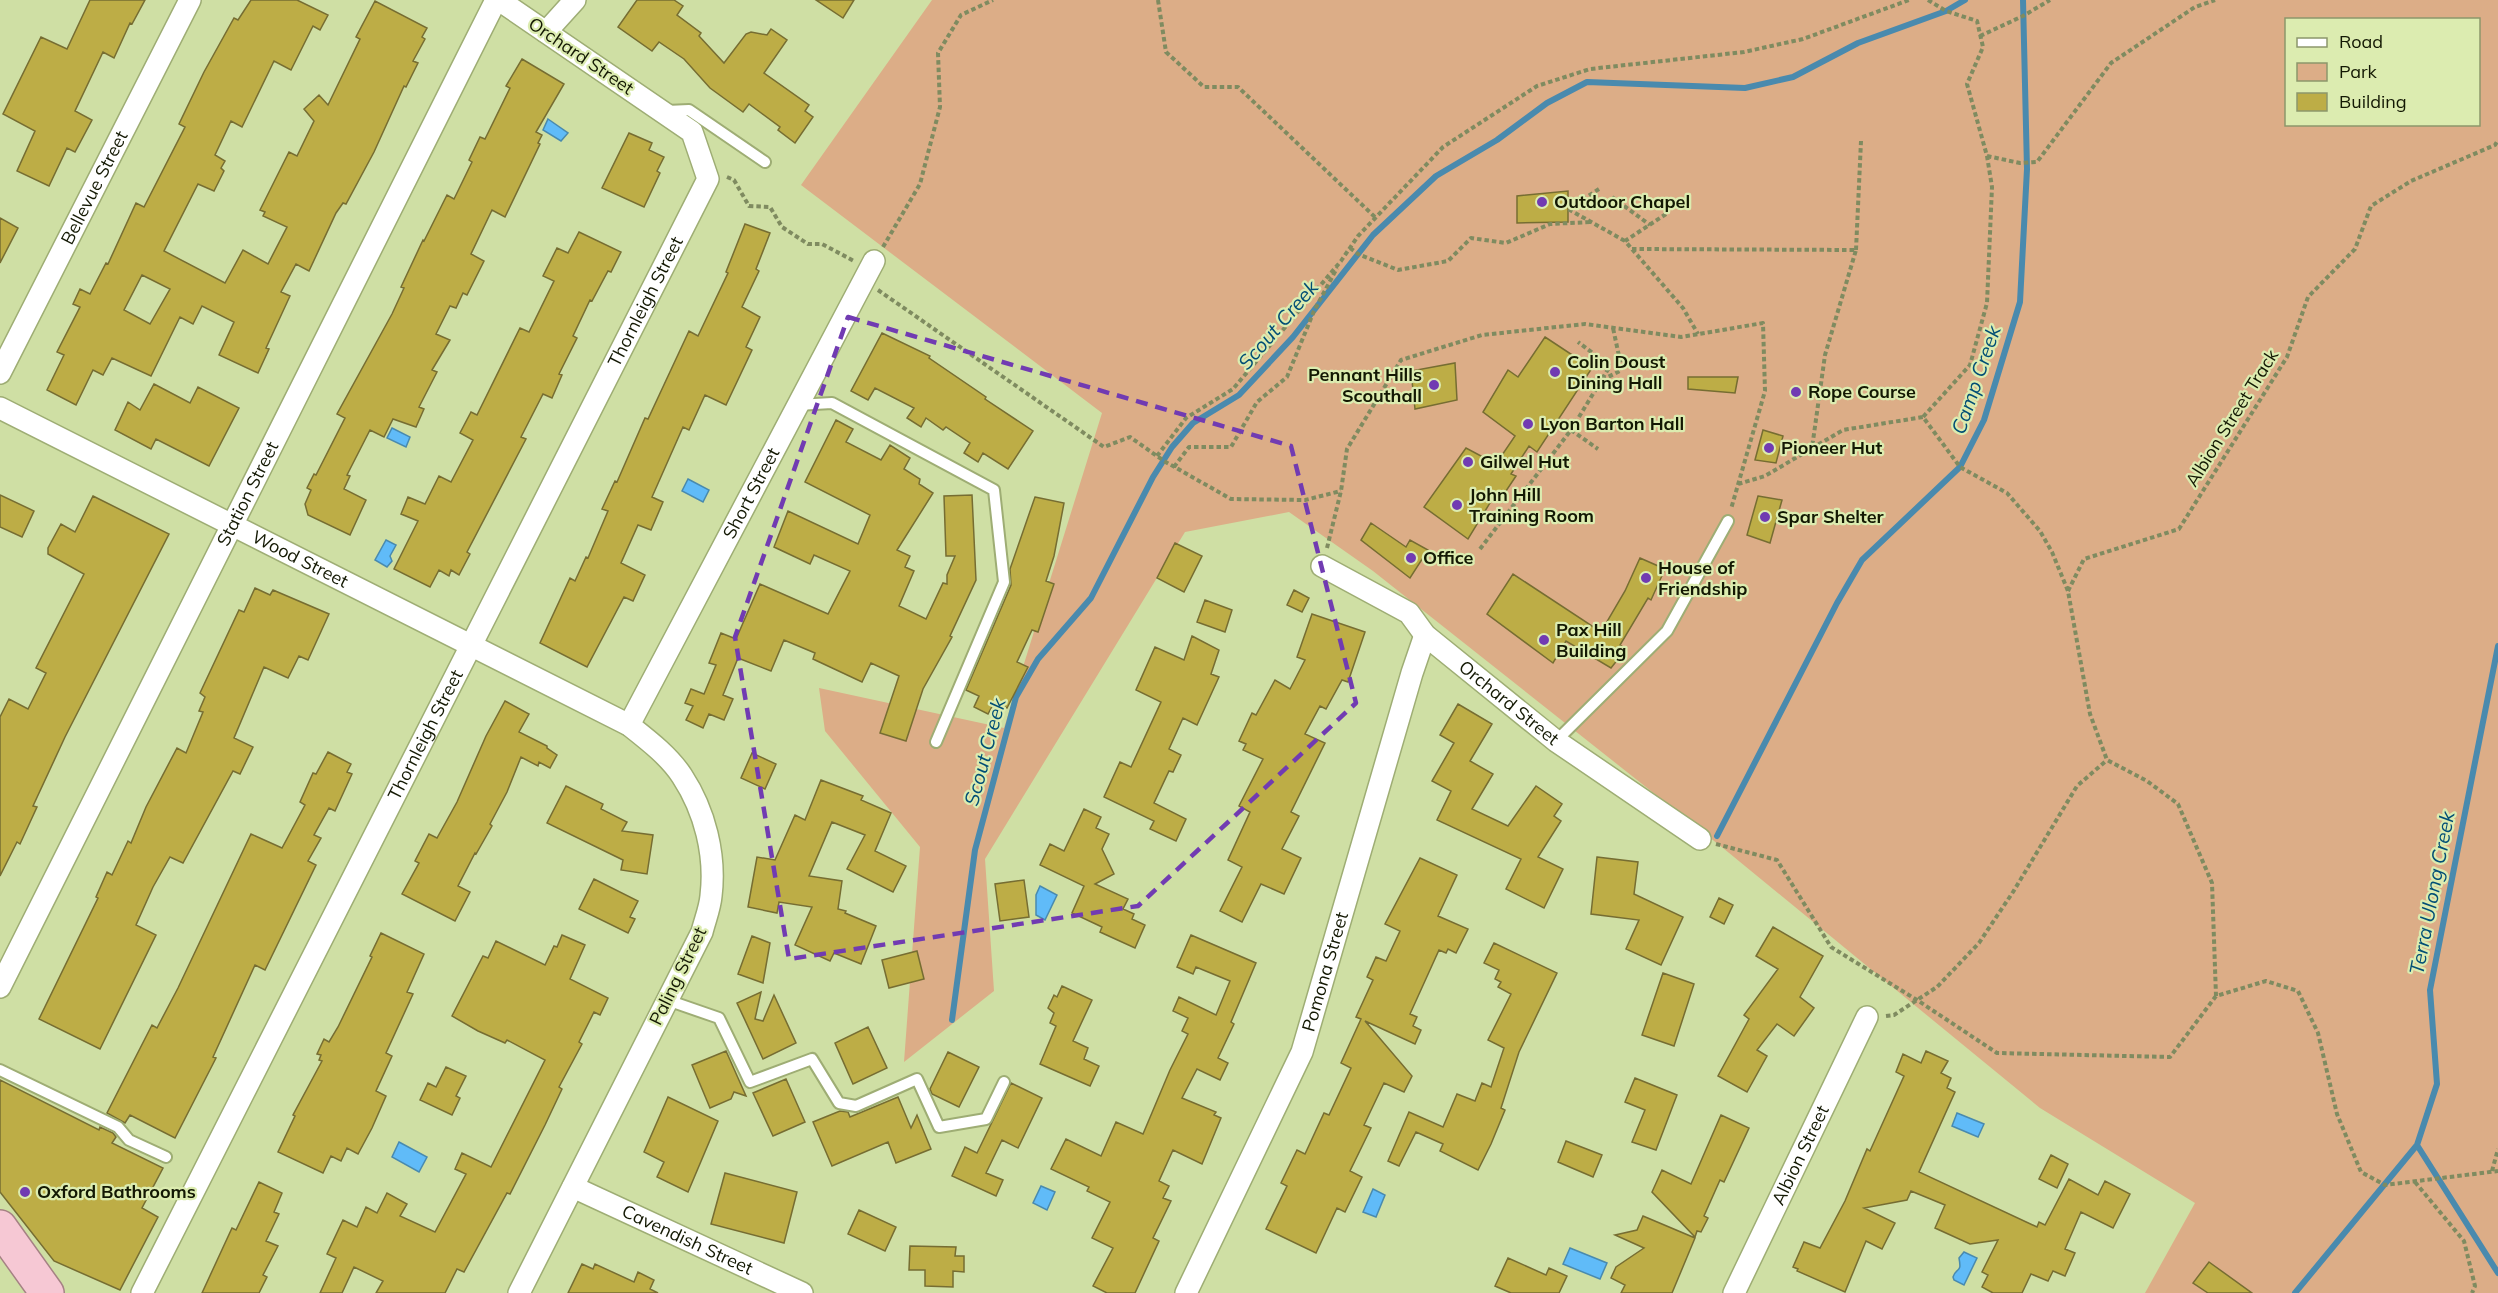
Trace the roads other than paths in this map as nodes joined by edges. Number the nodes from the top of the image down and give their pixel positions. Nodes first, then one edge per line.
1 (190, 0) edge
2 (498, 0) edge
3 (575, 0) edge
4 (546, 32) junction
5 (663, 111) junction
6 (765, 162) dead end
7 (708, 178) joint
8 (863, 267) road end
9 (0, 374) edge
10 (797, 405) junction
11 (0, 408) edge
12 (1728, 521) road end
13 (232, 525) junction
14 (1322, 566) road end
15 (1425, 635) junction
16 (471, 645) junction
17 (629, 725) junction
18 (1556, 741) junction
19 (936, 742) dead end
20 (1700, 839) road end
21 (0, 987) edge
22 (667, 1000) junction
23 (1867, 1017) road end
24 (0, 1071) edge
25 (1004, 1082) dead end
26 (166, 1157) dead end
27 (573, 1187) junction
28 (0, 1227) edge
29 (47, 1293) edge
30 (142, 1293) edge
31 (519, 1293) edge
32 (801, 1293) edge
33 (1185, 1293) edge
34 (1734, 1293) edge

1 - 9 street, Bellevue Street
2 - 4 street, Orchard Street
2 - 13 street, Station Street
3 - 4 street
4 - 5 street, Orchard Street
5 - 6 lane
5 - 7 street, Orchard Street
7 - 16 street, Thornleigh Street
8 - 10 street, Short Street
10 - 17 street, Short Street
10 - 19 lane
11 - 13 street, Wood Street
12 - 18 lane
13 - 16 street, Wood Street
13 - 21 street, Station Street
14 - 15 street, Orchard Street
15 - 18 street, Orchard Street
15 - 33 street, Pomona Street
16 - 17 street, Paling Street
16 - 30 street, Thornleigh Street
17 - 22 street, Paling Street
18 - 20 street, Orchard Street
22 - 25 lane
22 - 27 street, Paling Street
23 - 34 street, Albion Street
24 - 26 lane
27 - 31 street, Paling Street
27 - 32 street, Cavendish Street
28 - 29 highway

